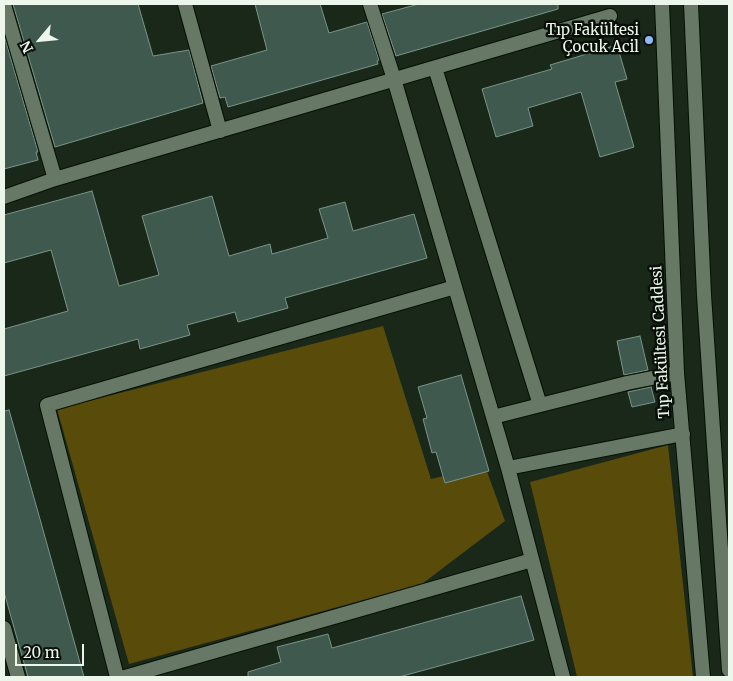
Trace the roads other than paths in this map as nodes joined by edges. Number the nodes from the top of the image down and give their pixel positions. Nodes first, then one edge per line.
1 (186, 4) edge
2 (370, 4) edge
3 (662, 4) edge
4 (691, 4) edge
5 (4, 6) edge
6 (610, 16) dead end
7 (435, 68) junction
8 (394, 79) junction
9 (220, 131) junction
10 (56, 179) junction
11 (4, 197) edge
12 (455, 287) junction
13 (677, 373) junction
14 (540, 405) junction
15 (493, 417) junction
16 (683, 434) junction
17 (508, 468) junction
18 (532, 560) junction
19 (4, 628) edge
20 (729, 670) edge
21 (18, 677) edge
22 (117, 677) edge
23 (125, 677) edge
24 (563, 677) edge
25 (704, 677) edge

1 - 9 main road
2 - 8 main road
3 - 13 main road, Tıp Fakültesi Caddesi
4 - 20 main road
5 - 10 main road
6 - 7 main road
7 - 8 main road
7 - 14 main road
8 - 9 main road
8 - 12 main road
9 - 10 main road
10 - 11 main road
12 - 15 main road
12 - 22 main road
13 - 14 main road
13 - 16 main road, Tıp Fakültesi Caddesi
14 - 15 main road
15 - 17 main road
16 - 17 main road
16 - 25 main road, Tıp Fakültesi Caddesi
17 - 18 main road
18 - 23 main road
18 - 24 main road
19 - 21 main road

